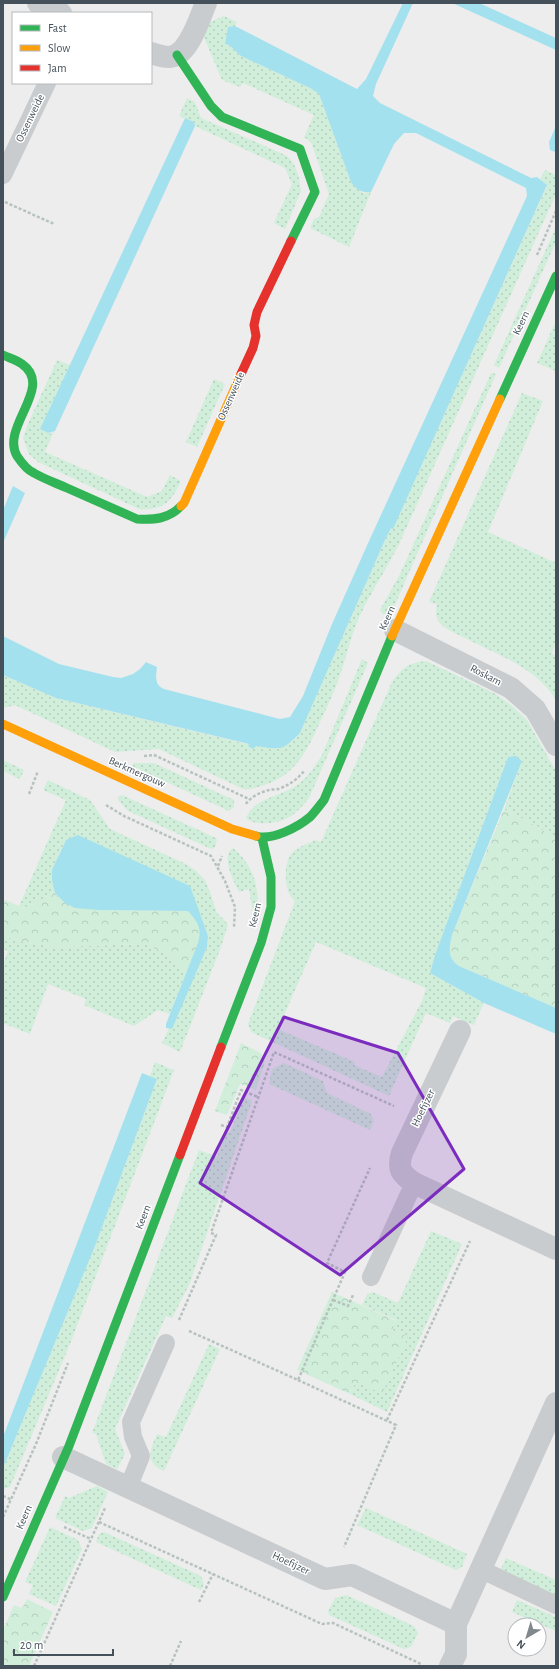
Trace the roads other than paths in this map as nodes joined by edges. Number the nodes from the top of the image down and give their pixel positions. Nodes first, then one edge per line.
1 (38, 3) edge
2 (206, 3) edge
3 (59, 12) edge
4 (152, 53) edge
5 (177, 55) junction
6 (47, 84) edge
7 (3, 175) edge
8 (556, 276) edge
9 (3, 355) edge
10 (395, 630) junction
11 (3, 724) edge
12 (556, 745) edge
13 (262, 838) junction
14 (460, 1031) dead end
15 (414, 1183) junction
16 (556, 1249) edge
17 (371, 1277) dead end
18 (166, 1343) road end
19 (556, 1403) edge
20 (63, 1457) junction
21 (122, 1485) junction
22 (482, 1570) junction
23 (3, 1597) edge
24 (556, 1605) edge
25 (456, 1624) junction
26 (450, 1666) edge

1 - 3 street
2 - 5 street
4 - 5 street
5 - 9 street, Ossenweide
6 - 7 lane, Ossenweide
8 - 10 street, Keern
10 - 12 street, Roskam
10 - 13 street, Keern
11 - 13 street, Berkmergouw
13 - 20 street, Keern
14 - 15 street, Hoefijzer
15 - 16 street, Hoefijzer
15 - 17 lane
18 - 21 lane
19 - 22 street
20 - 21 street, Hoefijzer
20 - 23 street, Keern
21 - 25 street, Hoefijzer
22 - 24 lane
22 - 25 street
25 - 26 street

